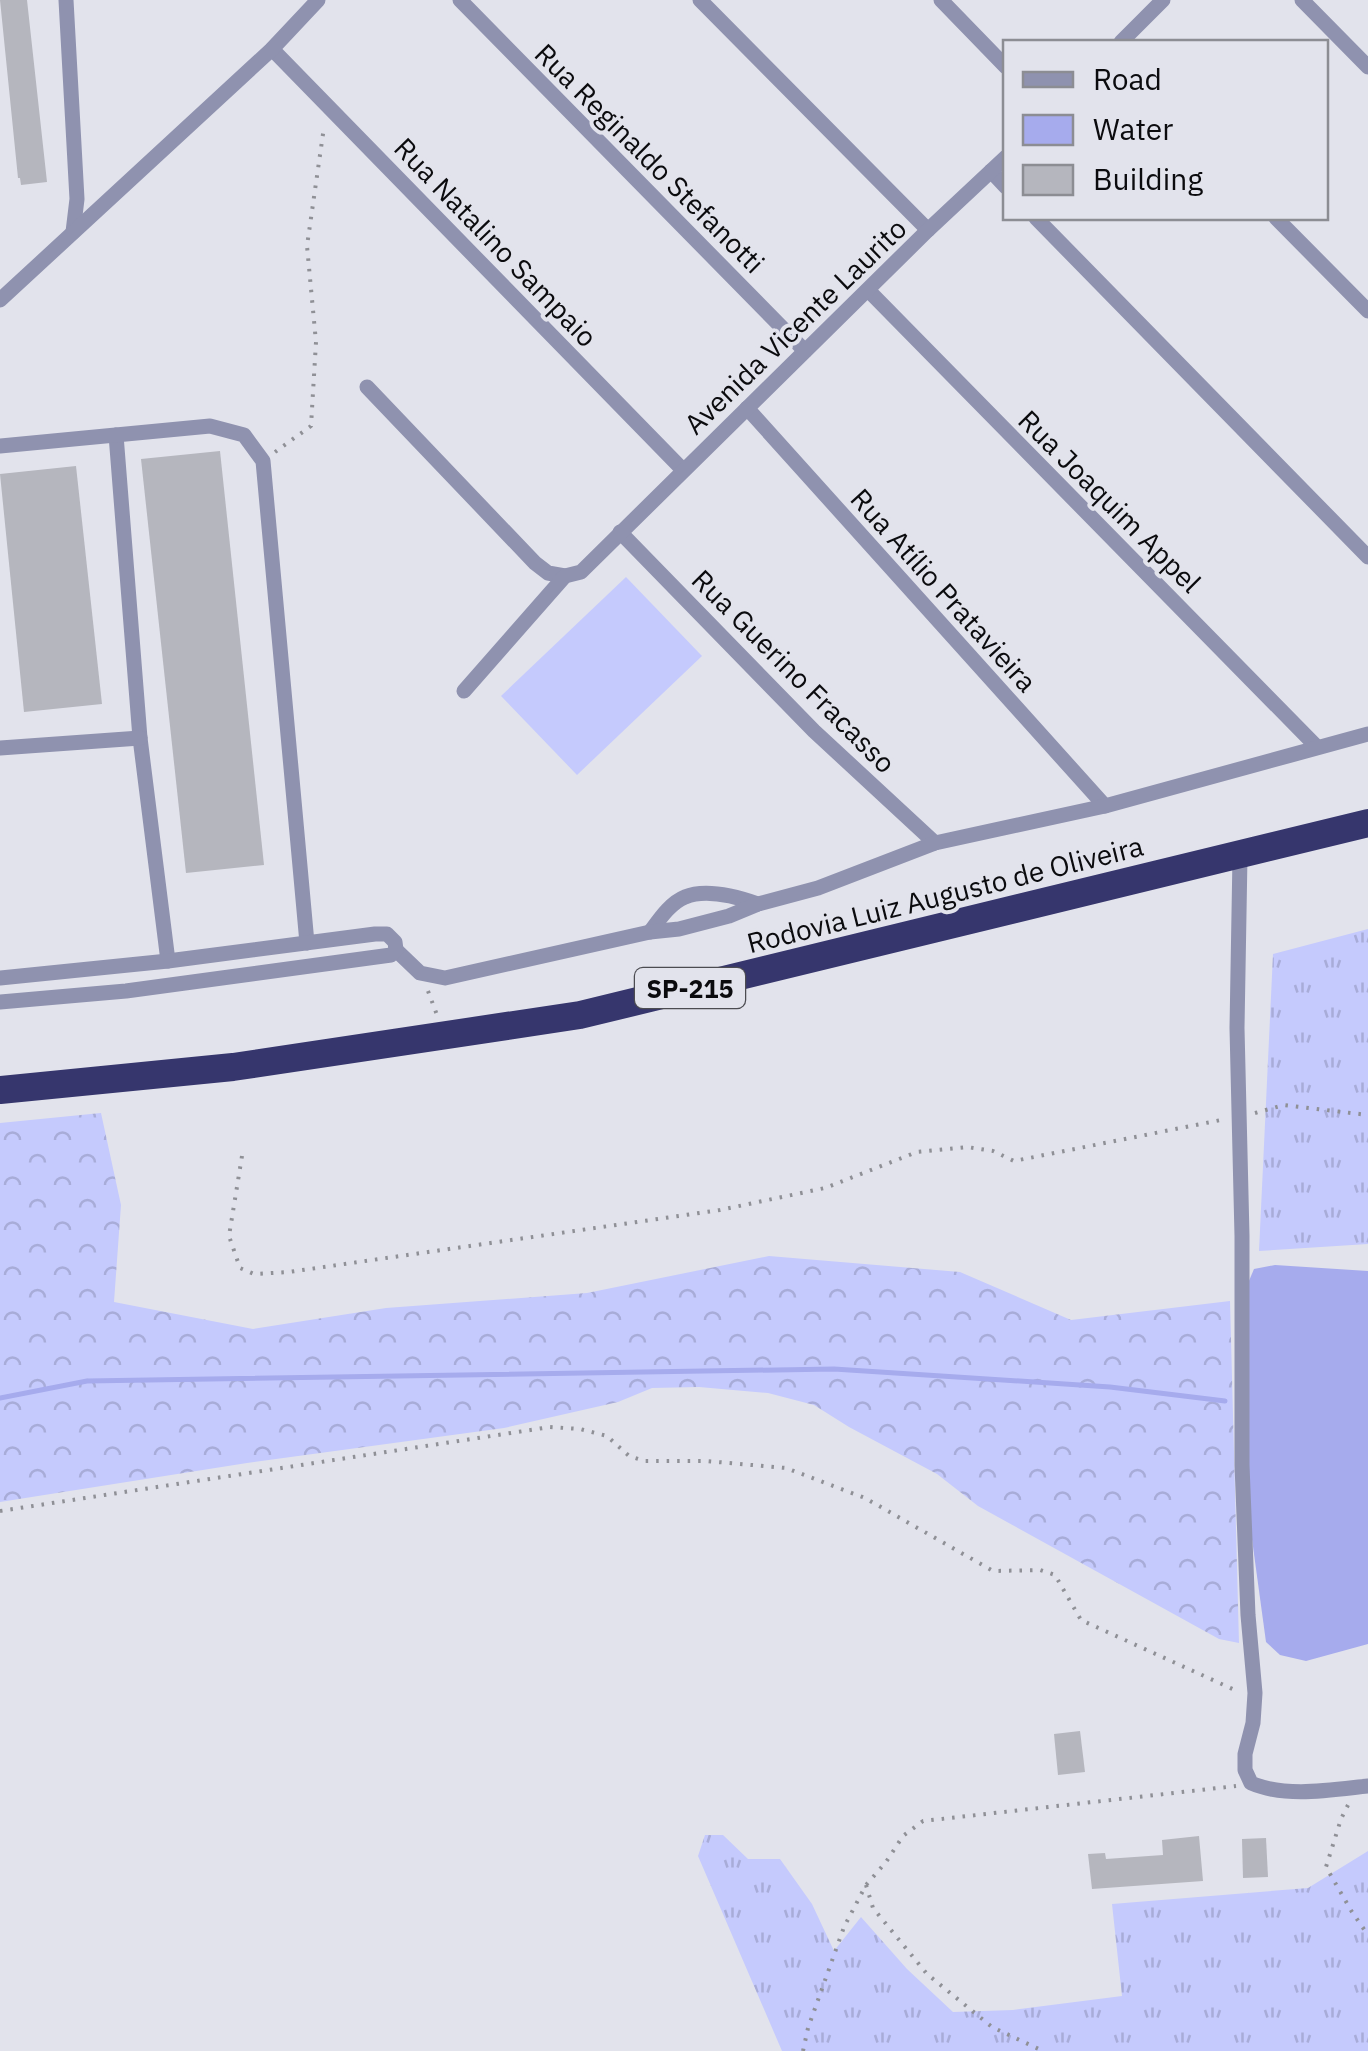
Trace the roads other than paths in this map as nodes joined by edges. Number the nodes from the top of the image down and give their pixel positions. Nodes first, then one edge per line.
1 (66, 0) edge
2 (318, 0) edge
3 (460, 0) edge
4 (700, 0) edge
5 (940, 0) edge
6 (1163, 0) edge
7 (1302, 0) edge
8 (1123, 40) edge
9 (272, 49) junction
10 (1003, 64) edge
11 (1368, 67) edge
12 (1003, 160) edge
13 (990, 172) junction
14 (1003, 184) edge
15 (1038, 220) edge
16 (1278, 220) edge
17 (928, 230) junction
18 (73, 232) junction
19 (868, 290) junction
20 (0, 300) edge
21 (1368, 310) edge
22 (805, 351) junction
23 (367, 388) dead end
24 (747, 408) junction
25 (116, 436) junction
26 (0, 446) edge
27 (683, 470) junction
28 (620, 532) junction
29 (1368, 557) edge
30 (565, 576) junction
31 (464, 691) dead end
32 (1368, 734) edge
33 (140, 738) junction
34 (0, 744) edge
35 (1317, 747) junction
36 (1105, 806) junction
37 (1368, 823) edge
38 (934, 843) junction
39 (1240, 856) junction
40 (758, 904) junction
41 (650, 932) junction
42 (307, 943) junction
43 (396, 950) junction
44 (168, 960) junction
45 (0, 978) edge
46 (0, 1002) edge
47 (0, 1090) edge
48 (1363, 1787) edge

1 - 18 street
2 - 9 street
3 - 22 street, Rua Reginaldo Stefanotti
4 - 17 street
5 - 10 street
6 - 8 street
7 - 11 street
9 - 18 street
9 - 27 street, Rua Natalino Sampaio
12 - 13 street, Avenida Vicente Laurito
13 - 14 street
13 - 17 street, Avenida Vicente Laurito
15 - 29 street
16 - 21 street
17 - 19 street, Avenida Vicente Laurito
18 - 20 street
19 - 22 street, Avenida Vicente Laurito
19 - 35 street, Rua Joaquim Appel
22 - 24 street, Avenida Vicente Laurito
23 - 30 street
24 - 27 street, Avenida Vicente Laurito
24 - 36 street, Rua Atílio Pratavieira
25 - 26 street
25 - 33 street
25 - 42 street
27 - 28 street, Avenida Vicente Laurito
28 - 30 street, Avenida Vicente Laurito
28 - 38 street, Rua Guerino Fracasso
30 - 31 street, Avenida Vicente Laurito
32 - 35 street
33 - 34 street
33 - 44 street
35 - 36 street
36 - 38 street
37 - 39 highway, Rodovia Luiz Augusto de Oliveira / SP-215
38 - 40 street
39 - 47 highway, Rodovia Luiz Augusto de Oliveira / SP-215
39 - 48 street
40 - 41 street
40 - 41 street
41 - 43 street
42 - 43 street
42 - 44 street
43 - 46 street
44 - 45 street

